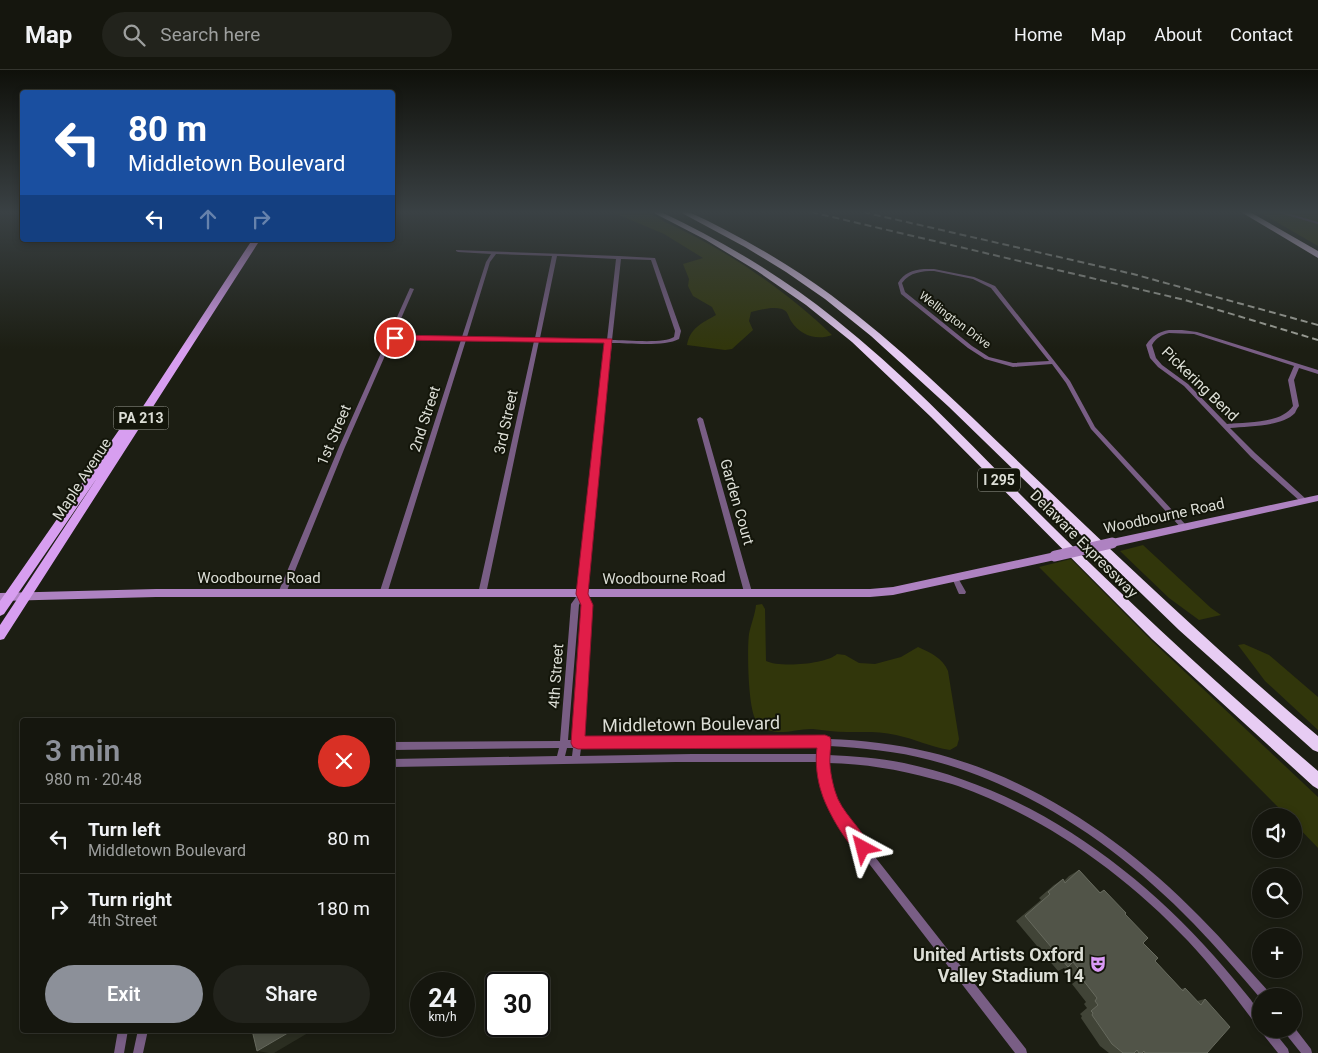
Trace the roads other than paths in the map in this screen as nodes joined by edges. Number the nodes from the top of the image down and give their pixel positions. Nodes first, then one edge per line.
1 (619, 257) edge
2 (236, 258) edge
3 (244, 258) edge
4 (491, 258) edge
5 (554, 258) edge
6 (648, 258) edge
7 (741, 258) edge
8 (768, 258) edge
9 (412, 289) dead end
10 (464, 338) junction
11 (537, 340) junction
12 (389, 341) junction
13 (609, 341) junction
14 (1054, 362) junction
15 (1297, 365) junction
16 (1318, 372) edge
17 (700, 419) dead end
18 (1226, 426) junction
19 (1318, 498) edge
20 (1304, 501) junction
21 (1184, 527) junction
22 (955, 578) junction
23 (748, 592) junction
24 (962, 592) dead end
25 (282, 593) junction
26 (383, 594) junction
27 (482, 594) junction
28 (582, 594) junction
29 (25, 596) junction
30 (4, 597) edge
31 (0, 611) edge
32 (0, 635) edge
33 (825, 741) junction
34 (578, 743) junction
35 (564, 744) junction
36 (1318, 745) edge
37 (395, 746) edge
38 (823, 758) junction
39 (576, 760) junction
40 (560, 761) junction
41 (395, 763) edge
42 (1318, 781) edge
43 (1257, 988) edge
44 (1252, 1010) edge
45 (122, 1033) edge
46 (142, 1033) edge
47 (1273, 1038) edge
48 (1295, 1038) edge
49 (119, 1053) edge
50 (138, 1053) edge
51 (1022, 1053) edge
52 (1284, 1053) edge
53 (1306, 1053) edge

1 - 13 street, 4th Street
2 - 30 main road, Maple Avenue / PA 213
3 - 29 main road, Maple Avenue / PA 213
4 - 10 street, 2nd Street
5 - 11 street, 3rd Street
6 - 13 street
7 - 42 highway, Delaware Expressway / I 295
8 - 36 highway, Delaware Expressway / I 295
9 - 12 street, 1st Street
10 - 11 street
10 - 12 street
10 - 26 street, 2nd Street
11 - 13 street
11 - 27 street, 3rd Street
12 - 25 street, 1st Street
13 - 28 street, 4th Street
14 - 14 street, Wellington Drive
14 - 21 street, Wellington Drive
15 - 16 street, Pickering Bend
15 - 18 street
15 - 18 street, Pickering Bend
17 - 23 street, Garden Court
18 - 20 street, Pickering Bend
19 - 20 main road, Woodbourne Road
20 - 21 main road, Woodbourne Road
21 - 22 main road, Woodbourne Road, bridge
22 - 23 main road, Woodbourne Road
22 - 24 street
23 - 28 main road, Woodbourne Road
25 - 26 main road, Woodbourne Road
25 - 29 main road, Woodbourne Road
26 - 27 main road, Woodbourne Road
27 - 28 main road, Woodbourne Road
28 - 34 street, 4th Street
28 - 35 street, 4th Street
29 - 30 main road, Woodbourne Road
29 - 32 main road, Maple Avenue / PA 213
30 - 31 main road, Maple Avenue / PA 213
33 - 34 street, Middletown Boulevard
33 - 38 street
33 - 43 street, Middletown Boulevard
34 - 35 street, Middletown Boulevard
34 - 39 street, 4th Street
35 - 37 street, Middletown Boulevard
35 - 40 street, 4th Street
38 - 39 street, Middletown Boulevard
38 - 44 street, Middletown Boulevard
38 - 51 street
39 - 40 street, Middletown Boulevard
40 - 41 street, Middletown Boulevard
45 - 49 street
46 - 50 street
47 - 52 street
48 - 53 street

